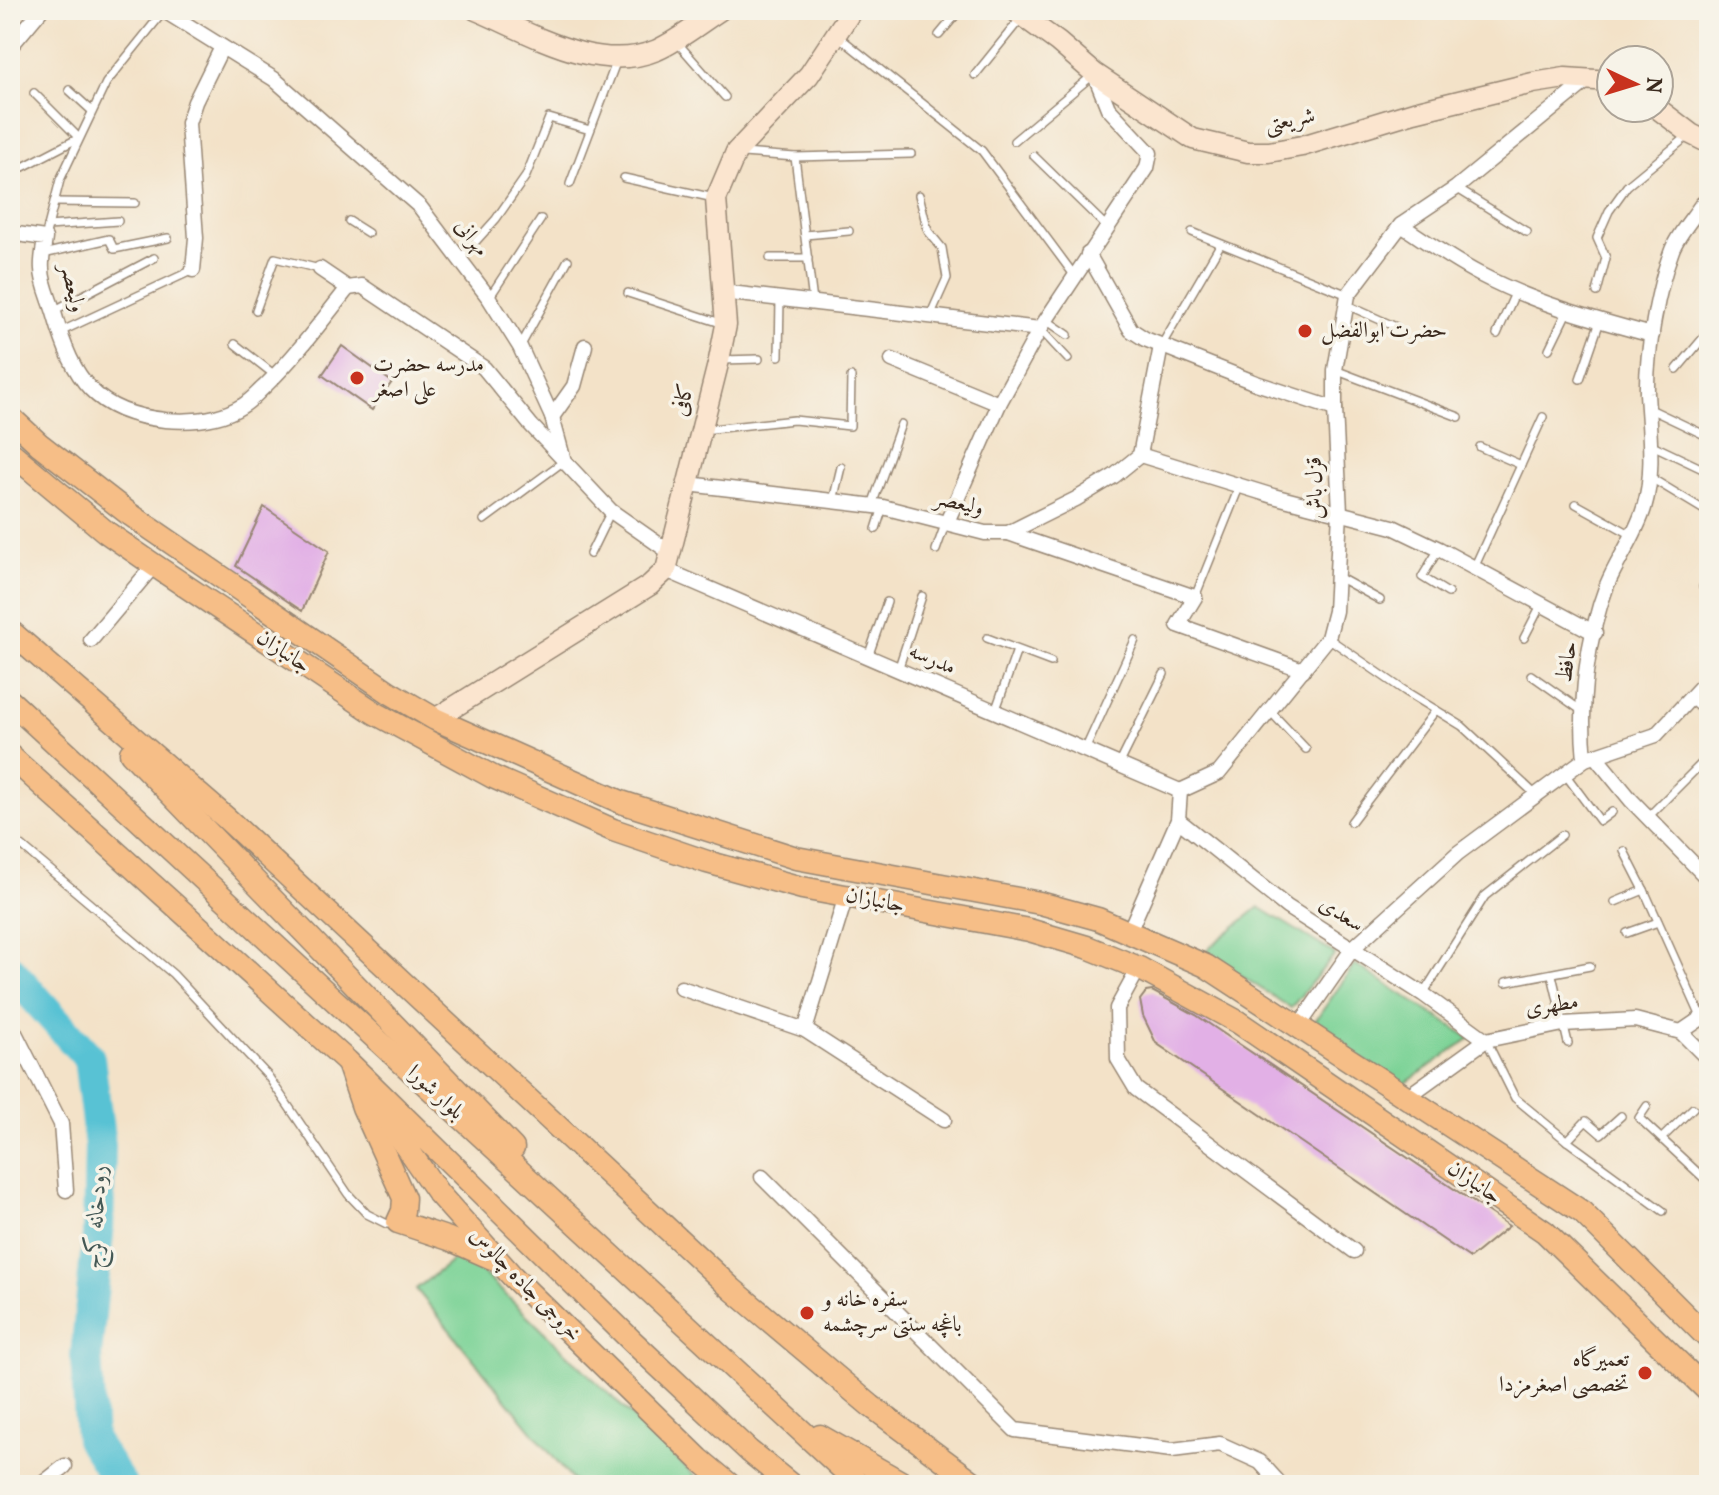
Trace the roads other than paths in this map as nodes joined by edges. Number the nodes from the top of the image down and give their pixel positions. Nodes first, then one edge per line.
1 (41, 10) edge
2 (163, 10) edge
3 (476, 10) edge
4 (720, 10) edge
5 (852, 10) edge
6 (960, 10) edge
7 (1018, 13) edge
8 (836, 34) junction
9 (939, 35) dead end
10 (675, 40) junction
11 (10, 47) edge
12 (222, 47) junction
13 (618, 57) junction
14 (1094, 73) junction
15 (975, 75) dead end
16 (1589, 79) junction
17 (1595, 80) edge
18 (69, 90) dead end
19 (34, 93) dead end
20 (725, 97) dead end
21 (92, 111) junction
22 (1675, 121) edge
23 (590, 130) junction
24 (79, 138) junction
25 (1700, 138) edge
26 (1014, 141) dead end
27 (736, 152) junction
28 (911, 154) dead end
29 (1034, 156) dead end
30 (795, 157) junction
31 (23, 167) dead end
32 (624, 178) dead end
33 (570, 184) dead end
34 (1456, 188) junction
35 (919, 195) dead end
36 (716, 199) junction
37 (54, 202) junction
38 (135, 203) dead end
39 (1709, 203) edge
40 (541, 219) dead end
41 (118, 221) dead end
42 (349, 221) dead end
43 (1401, 225) junction
44 (1107, 227) junction
45 (849, 231) dead end
46 (47, 232) junction
47 (1192, 232) dead end
48 (1527, 232) dead end
49 (10, 233) edge
50 (368, 233) dead end
51 (805, 235) junction
52 (168, 238) dead end
53 (1220, 245) junction
54 (43, 254) junction
55 (1088, 254) junction
56 (154, 258) dead end
57 (770, 258) dead end
58 (808, 258) junction
59 (460, 259) junction
60 (568, 260) dead end
61 (320, 269) joint
62 (193, 270) joint
63 (1075, 276) junction
64 (348, 288) junction
65 (1516, 291) junction
66 (722, 292) junction
67 (1597, 292) dead end
68 (628, 293) dead end
69 (489, 298) junction
70 (780, 299) junction
71 (1346, 300) junction
72 (813, 302) junction
73 (256, 310) dead end
74 (53, 311) junction
75 (1567, 312) junction
76 (930, 316) junction
77 (1600, 321) junction
78 (1043, 324) junction
79 (726, 325) junction
80 (1396, 327) dead end
81 (1709, 331) edge
82 (60, 332) junction
83 (1497, 334) dead end
84 (1068, 335) dead end
85 (1652, 335) junction
86 (235, 344) dead end
87 (585, 346) dead end
88 (1161, 346) junction
89 (520, 347) junction
90 (1549, 349) dead end
91 (779, 356) dead end
92 (759, 359) dead end
93 (1068, 359) dead end
94 (719, 360) junction
95 (892, 360) dead end
96 (1677, 369) dead end
97 (1335, 370) junction
98 (276, 376) junction
99 (851, 377) dead end
100 (1580, 379) dead end
101 (999, 404) junction
102 (1648, 408) junction
103 (1335, 409) junction
104 (10, 417) edge
105 (552, 417) junction
106 (1459, 417) dead end
107 (1543, 417) dead end
108 (901, 424) dead end
109 (701, 430) junction
110 (1709, 437) edge
111 (1650, 444) junction
112 (1480, 447) dead end
113 (10, 452) edge
114 (1140, 455) junction
115 (564, 461) junction
116 (1521, 465) junction
117 (841, 467) dead end
118 (1709, 472) edge
119 (1649, 477) junction
120 (688, 484) junction
121 (1240, 485) junction
122 (833, 501) junction
123 (1576, 504) dead end
124 (877, 506) junction
125 (611, 511) junction
126 (1340, 512) junction
127 (1709, 513) edge
128 (484, 520) dead end
129 (947, 522) junction
130 (876, 529) dead end
131 (1008, 533) junction
132 (1632, 535) junction
133 (1439, 549) junction
134 (936, 550) dead end
135 (590, 554) dead end
136 (669, 561) junction
137 (154, 565) junction
138 (1474, 568) junction
139 (1338, 577) junction
140 (1448, 593) dead end
141 (922, 596) dead end
142 (1195, 597) junction
143 (1380, 600) dead end
144 (887, 602) dead end
145 (1541, 605) junction
146 (1595, 633) junction
147 (18, 638) edge
148 (987, 638) dead end
149 (1328, 638) junction
150 (1524, 638) dead end
151 (91, 640) dead end
152 (1135, 640) dead end
153 (1017, 650) junction
154 (868, 657) junction
155 (1051, 662) dead end
156 (898, 670) junction
157 (1303, 670) junction
158 (1164, 674) dead end
159 (1531, 675) dead end
160 (1709, 678) edge
161 (1688, 698) junction
162 (10, 701) edge
163 (1436, 710) junction
164 (1270, 711) junction
165 (995, 712) junction
166 (1583, 712) junction
167 (1709, 716) edge
168 (435, 719) junction
169 (413, 736) junction
170 (1306, 749) dead end
171 (1085, 750) junction
172 (10, 756) edge
173 (1590, 758) junction
174 (1704, 761) dead end
175 (1119, 765) junction
176 (1565, 774) junction
177 (1180, 791) junction
178 (1536, 795) junction
179 (1612, 812) dead end
180 (1648, 817) junction
181 (1178, 820) junction
182 (1351, 822) dead end
183 (1562, 835) dead end
184 (10, 836) edge
185 (1624, 851) dead end
186 (1709, 880) edge
187 (1644, 890) junction
188 (846, 896) junction
189 (1615, 902) dead end
190 (1658, 922) junction
191 (1129, 932) junction
192 (1627, 933) dead end
193 (1353, 948) junction
194 (1590, 966) dead end
195 (1139, 968) junction
196 (1552, 975) junction
197 (1506, 982) dead end
198 (681, 988) dead end
199 (1423, 994) junction
200 (1705, 1016) edge
201 (10, 1023) edge
202 (1563, 1024) junction
203 (1298, 1027) junction
204 (805, 1030) junction
205 (1681, 1032) junction
206 (1486, 1040) junction
207 (1568, 1043) dead end
208 (1709, 1060) edge
209 (347, 1061) junction
210 (1376, 1077) junction
211 (1407, 1097) junction
212 (1357, 1103) junction
213 (1647, 1106) dead end
214 (1693, 1108) dead end
215 (1621, 1116) dead end
216 (944, 1120) dead end
217 (1662, 1138) junction
218 (1567, 1141) junction
219 (762, 1177) dead end
220 (1709, 1183) edge
221 (66, 1190) dead end
222 (1663, 1211) dead end
223 (398, 1222) junction
224 (605, 1250) junction
225 (1354, 1251) dead end
226 (498, 1260) junction
227 (1709, 1339) edge
228 (1709, 1392) edge
229 (790, 1419) junction
230 (65, 1466) dead end
231 (41, 1485) edge
232 (730, 1485) edge
233 (791, 1485) edge
234 (860, 1485) edge
235 (906, 1485) edge
236 (977, 1485) edge
237 (1281, 1485) edge

1 - 11 street
2 - 12 street, مهرانی
2 - 21 lane, ولیعصر
3 - 13 street
4 - 10 street
5 - 8 street, کافی
6 - 9 lane
7 - 14 street, شریعتی
7 - 15 lane
8 - 27 street, کافی
8 - 63 lane
10 - 13 street
10 - 20 lane
12 - 59 street, مهرانی
12 - 62 street
13 - 23 lane
14 - 16 street, شریعتی
14 - 26 lane
14 - 44 street
16 - 17 street, شریعتی
16 - 34 street, قزل باش
18 - 21 lane
19 - 24 lane
21 - 24 lane, ولیعصر
22 - 25 street
23 - 33 lane
23 - 59 lane
24 - 31 lane
24 - 37 lane, ولیعصر
25 - 67 lane
27 - 30 lane
27 - 36 street, کافی
28 - 30 lane
29 - 44 lane
30 - 51 lane
32 - 36 lane
34 - 43 street, قزل باش
34 - 48 lane
35 - 76 lane
36 - 66 street, کافی
37 - 38 lane
37 - 46 lane, ولیعصر
39 - 85 street, حافظ
40 - 69 lane
41 - 46 lane
42 - 50 lane
43 - 65 street
43 - 71 street, قزل باش
44 - 55 street
45 - 51 lane
46 - 49 street
46 - 54 street, ولیعصر
47 - 53 lane
51 - 58 lane
52 - 54 lane
53 - 71 lane
53 - 88 lane
54 - 74 street, ولیعصر
55 - 63 street
55 - 88 street
56 - 74 lane
57 - 58 lane
58 - 72 lane
59 - 69 street, مهرانی
60 - 89 lane
61 - 64 street
61 - 73 lane
62 - 82 lane
63 - 78 street
64 - 98 street, ولیعصر
64 - 115 street
65 - 75 street
65 - 83 lane
66 - 70 street
66 - 79 street, کافی
68 - 79 lane
69 - 89 street, مهرانی
70 - 72 street
70 - 91 lane
71 - 80 lane
71 - 97 street, قزل باش
72 - 76 street
74 - 82 street, ولیعصر
75 - 77 street
75 - 90 lane
76 - 78 street
77 - 85 street
77 - 100 lane
78 - 84 lane
78 - 93 lane
78 - 101 street
79 - 94 street, کافی
81 - 96 lane
82 - 98 street, ولیعصر
85 - 102 street, حافظ
86 - 98 lane
87 - 105 street
88 - 103 street
88 - 114 street
89 - 105 street, مهرانی
92 - 94 lane
94 - 109 street, کافی
95 - 101 street
97 - 103 street, قزل باش
97 - 106 lane
99 - 109 lane
101 - 129 street
102 - 110 lane
102 - 111 street, حافظ
103 - 126 street, قزل باش
104 - 168 main road, جانبازان
105 - 115 street, مهرانی
107 - 116 lane
108 - 124 lane
109 - 120 street, کافی
111 - 118 lane
111 - 119 street, حافظ
112 - 116 lane
113 - 137 main road, جانبازان
114 - 121 street
114 - 131 street, ولیعصر
115 - 125 street, مهرانی
115 - 128 lane
116 - 138 lane
117 - 122 lane
119 - 127 lane
119 - 132 street, حافظ
120 - 122 street, ولیعصر
120 - 136 street, کافی
121 - 126 street
121 - 142 lane
122 - 124 street, ولیعصر
123 - 132 lane
124 - 129 street, ولیعصر
124 - 130 lane
125 - 135 lane
125 - 136 street, مهرانی
126 - 133 street
126 - 139 street, قزل باش
129 - 131 street, ولیعصر
129 - 134 lane
131 - 142 street
132 - 146 street, حافظ
133 - 138 street
133 - 140 lane
136 - 154 street, مدرسه
136 - 168 street
137 - 151 street
137 - 169 main road, جانبازان
138 - 145 street
139 - 143 lane
139 - 149 street, قزل باش
141 - 156 lane
142 - 157 street
144 - 154 lane
145 - 146 street
145 - 150 lane
146 - 166 street, حافظ
147 - 224 main road
147 - 236 main road
148 - 153 lane
149 - 157 street, قزل باش
149 - 163 lane
152 - 171 lane
153 - 155 lane
153 - 165 lane
154 - 156 street, مدرسه
156 - 165 street, مدرسه
157 - 164 street, قزل باش
158 - 175 lane
159 - 166 lane
160 - 161 street
161 - 167 lane
161 - 173 street
162 - 224 main road, بلوار شورا
163 - 178 lane
163 - 182 lane
164 - 170 lane
164 - 177 street, قزل باش
165 - 171 street, مدرسه
166 - 173 street, حافظ
168 - 169 main road
168 - 191 main road, جانبازان
169 - 188 main road, جانبازان
171 - 175 street, مدرسه
172 - 209 main road, بلوار شورا
173 - 176 street
173 - 180 street
174 - 180 lane
175 - 177 street, مدرسه
176 - 178 street
176 - 179 lane
177 - 181 street
178 - 193 street
180 - 186 street
181 - 191 street
181 - 193 street, سعدی
183 - 199 lane
184 - 223 lane
185 - 187 lane
187 - 189 lane
187 - 190 lane
188 - 195 main road, جانبازان
188 - 204 street
190 - 192 lane
190 - 200 lane
191 - 203 main road, جانبازان
193 - 199 street, سعدی
193 - 203 street
194 - 196 lane
195 - 212 main road, جانبازان
195 - 225 street
196 - 197 lane
196 - 202 lane
198 - 204 street
199 - 206 street, سعدی
200 - 205 street
201 - 221 street
202 - 205 street, مطهری
202 - 206 street, مطهری
202 - 207 lane
203 - 210 main road, جانبازان
204 - 216 street
205 - 208 street
206 - 211 street, مطهری
206 - 218 lane
209 - 223 main road
209 - 226 main road, خروجی جاده چالوس
209 - 233 main road, بلوار شورا
210 - 211 main road, جانبازان
210 - 212 main road
211 - 227 main road, جانبازان
212 - 228 main road, جانبازان
213 - 217 lane
214 - 217 lane
215 - 218 lane
217 - 220 lane
218 - 222 lane
219 - 237 street
223 - 226 main road
224 - 229 main road, بلوار شورا
226 - 232 main road, خروجی جاده چالوس
229 - 234 main road, بلوار شورا
229 - 235 main road
230 - 231 street

